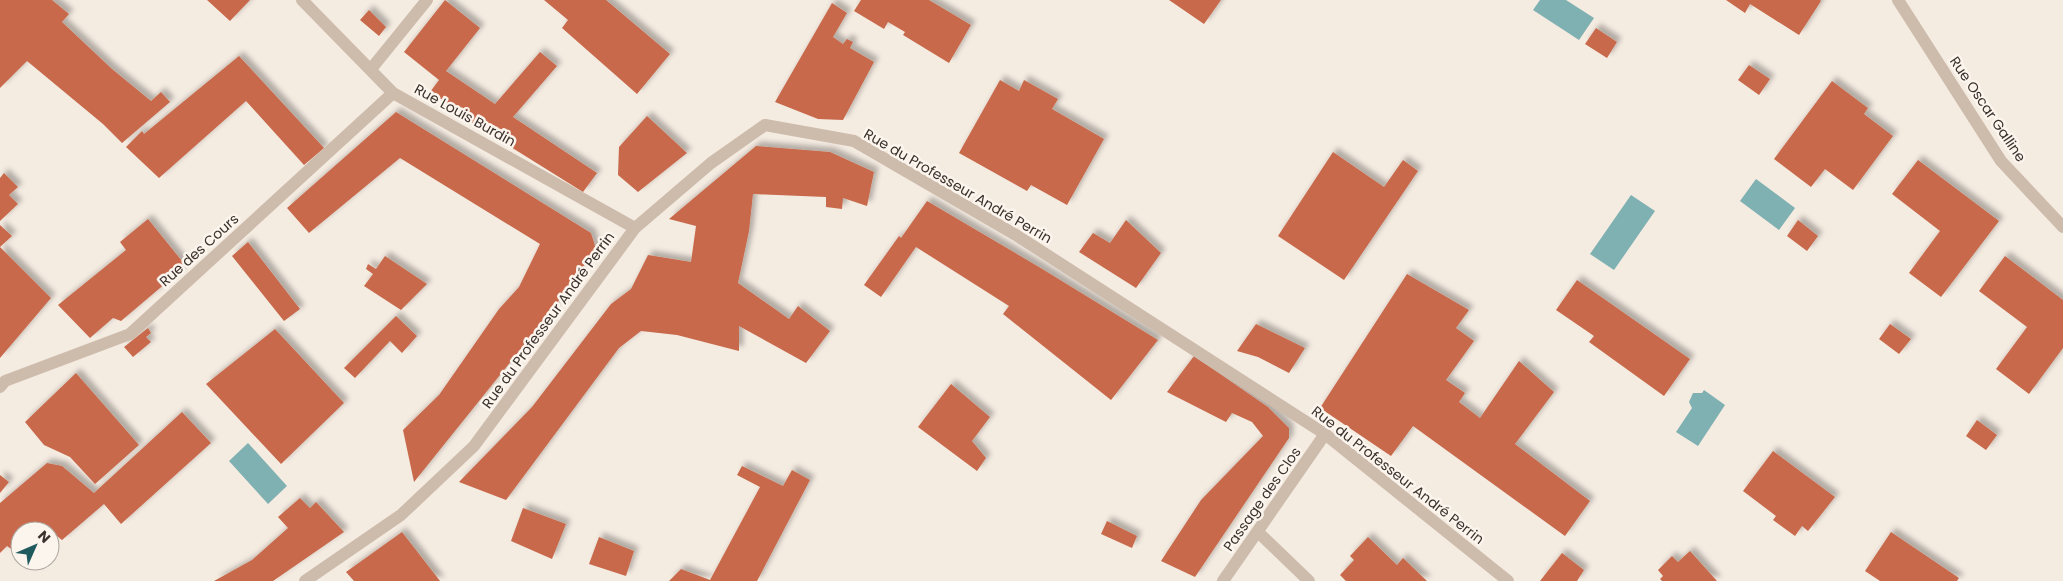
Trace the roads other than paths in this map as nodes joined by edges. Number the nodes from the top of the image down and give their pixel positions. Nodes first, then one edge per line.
1 (302, 0) edge
2 (427, 0) edge
3 (1898, 0) edge
4 (370, 69) junction
5 (393, 92) junction
6 (2063, 227) edge
7 (635, 228) junction
8 (0, 387) edge
9 (1325, 434) junction
10 (1258, 532) junction
11 (305, 581) edge
12 (1223, 581) edge
13 (1309, 581) edge
14 (1508, 581) edge

1 - 4 street, Rue Louis Burdin
2 - 4 street
3 - 6 street, Rue Oscar Galline
4 - 5 street, Rue Louis Burdin
5 - 7 street, Rue Louis Burdin
5 - 8 street, Rue des Cours
7 - 9 street, Rue du Professeur André Perrin
7 - 11 street, Rue du Professeur André Perrin
9 - 10 street, Passage des Clos
9 - 14 street, Rue du Professeur André Perrin
10 - 12 street, Passage des Clos
10 - 13 street

